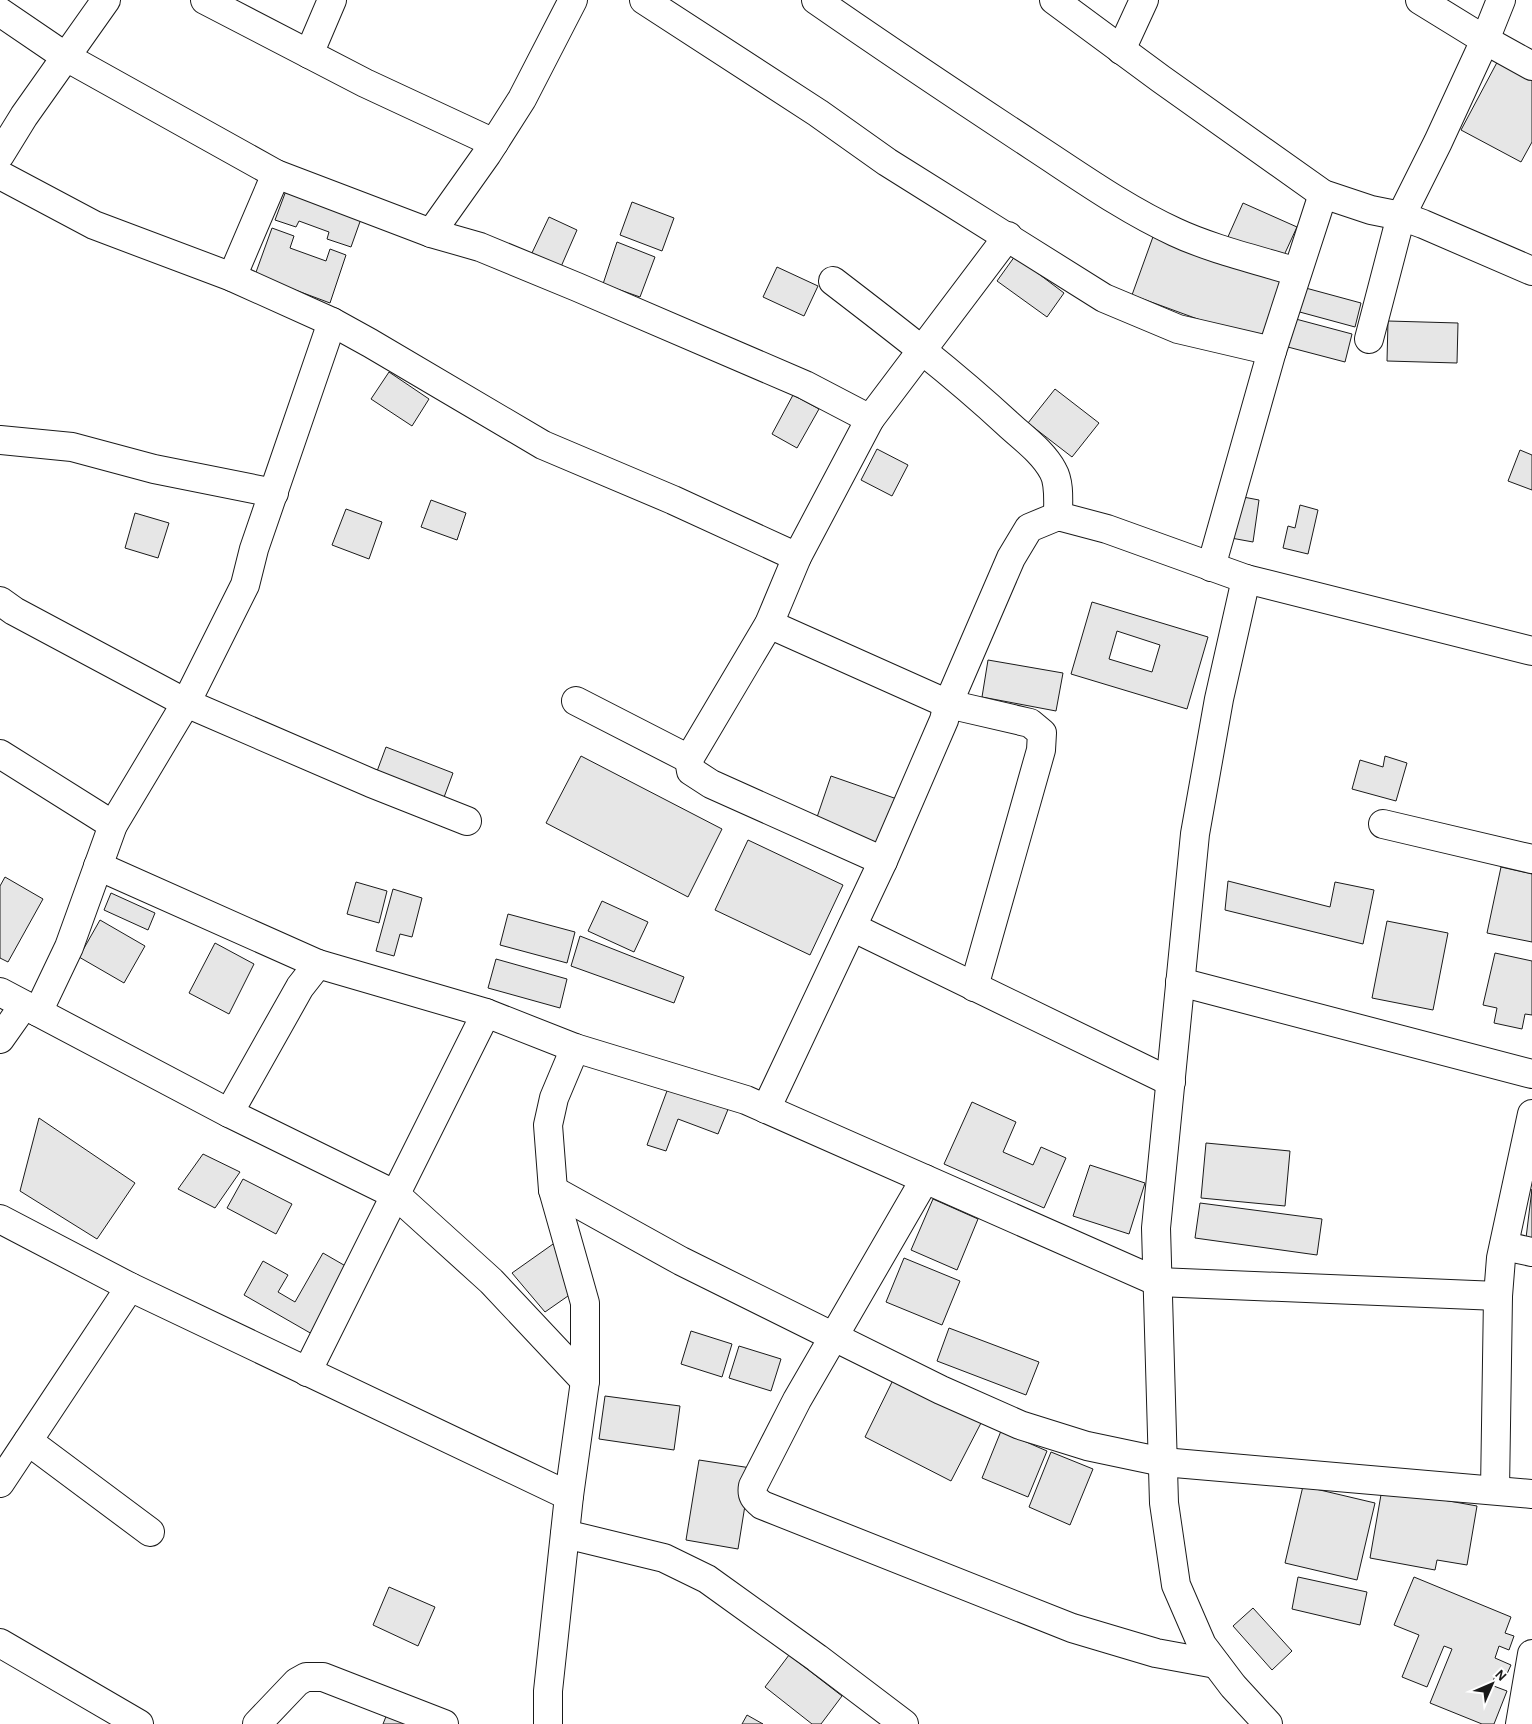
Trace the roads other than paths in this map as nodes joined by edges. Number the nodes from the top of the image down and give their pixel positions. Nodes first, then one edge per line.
1 (106, 0) edge
2 (205, 0) edge
3 (332, 0) edge
4 (573, 0) edge
5 (644, 0) edge
6 (816, 0) edge
7 (1054, 0) edge
8 (1144, 0) edge
9 (1420, 0) edge
10 (1501, 0) edge
11 (0, 12) edge
12 (1485, 40) junction
13 (1121, 50) junction
14 (308, 54) junction
15 (66, 57) junction
16 (1532, 66) edge
17 (494, 143) junction
18 (0, 155) edge
19 (276, 174) junction
20 (0, 175) edge
21 (1323, 194) junction
22 (1401, 216) junction
23 (431, 233) junction
24 (1008, 236) junction
25 (1532, 271) edge
26 (1297, 272) junction
27 (232, 277) junction
28 (833, 281) dead end
29 (332, 322) junction
30 (1369, 339) dead end
31 (923, 350) junction
32 (1272, 351) junction
33 (870, 419) junction
34 (0, 440) edge
35 (274, 493) junction
36 (1058, 516) junction
37 (796, 557) junction
38 (1211, 567) junction
39 (1246, 579) junction
40 (0, 601) edge
41 (769, 624) junction
42 (1532, 651) edge
43 (576, 700) dead end
44 (186, 703) junction
45 (948, 704) junction
46 (0, 754) edge
47 (689, 759) junction
48 (467, 821) dead end
49 (1382, 824) dead end
50 (113, 825) junction
51 (1532, 859) edge
52 (883, 862) junction
53 (98, 866) junction
54 (852, 927) junction
55 (318, 964) junction
56 (1180, 982) junction
57 (974, 986) junction
58 (0, 992) edge
59 (31, 1009) junction
60 (486, 1013) junction
61 (0, 1039) edge
62 (575, 1048) junction
63 (1532, 1074) edge
64 (1171, 1082) junction
65 (766, 1109) junction
66 (229, 1113) junction
67 (1532, 1114) edge
68 (924, 1179) junction
69 (553, 1190) junction
70 (396, 1195) junction
71 (0, 1219) edge
72 (1504, 1246) junction
73 (1532, 1252) edge
74 (1158, 1282) junction
75 (130, 1287) junction
76 (1498, 1296) junction
77 (834, 1336) junction
78 (307, 1372) junction
79 (585, 1381) junction
80 (28, 1441) junction
81 (1163, 1462) junction
82 (0, 1483) edge
83 (1495, 1490) junction
84 (1532, 1494) edge
85 (569, 1496) junction
86 (150, 1532) dead end
87 (565, 1534) junction
88 (0, 1643) edge
89 (1532, 1654) edge
90 (1216, 1664) junction
91 (139, 1724) edge
92 (257, 1724) edge
93 (444, 1724) edge
94 (548, 1724) edge
95 (904, 1724) edge
96 (1268, 1724) edge
97 (1520, 1724) edge

1 - 15 street
2 - 14 street
3 - 14 street
4 - 17 street
5 - 24 street
6 - 26 street
7 - 13 street
8 - 13 street
9 - 12 street
10 - 12 street
11 - 15 street
12 - 16 street
12 - 22 street
13 - 21 street
14 - 17 street
15 - 18 street
15 - 19 street
17 - 23 street
19 - 23 street
19 - 27 street
20 - 27 street
21 - 22 street
21 - 26 street
22 - 25 street
22 - 30 street
23 - 33 street
24 - 31 street
24 - 32 street
26 - 32 street
27 - 29 street
28 - 31 street
29 - 35 street
29 - 37 street
31 - 33 street
31 - 36 street
32 - 38 street
33 - 37 street
34 - 35 street
35 - 44 street
36 - 38 street
36 - 45 street
37 - 41 street
38 - 39 street
39 - 42 street
39 - 56 street
40 - 44 street
41 - 45 street
41 - 47 street
43 - 47 street
44 - 48 street
44 - 50 street
45 - 52 street
45 - 57 street
46 - 50 street
47 - 52 street
49 - 51 street
50 - 53 street
52 - 54 street
53 - 55 street
53 - 59 street
54 - 57 street
54 - 65 street
55 - 60 street
55 - 66 street
56 - 63 street
56 - 64 street
57 - 64 street
58 - 59 street
59 - 61 street
59 - 66 street
60 - 62 street
60 - 70 street
62 - 65 street
62 - 69 street
64 - 74 street
65 - 68 street
66 - 70 street
67 - 72 street
68 - 74 street
68 - 77 street
69 - 77 street
69 - 79 street
70 - 78 street
70 - 79 street
71 - 75 street
72 - 73 street
72 - 76 street
74 - 76 street
74 - 81 street
75 - 78 street
75 - 80 street
76 - 83 street
77 - 81 street
77 - 90 street
78 - 85 street
79 - 85 street
80 - 82 street
80 - 86 street
81 - 83 street
81 - 90 street
83 - 84 street
85 - 87 street
87 - 94 street
87 - 95 street
88 - 91 street
89 - 97 street
90 - 96 street
92 - 93 street

